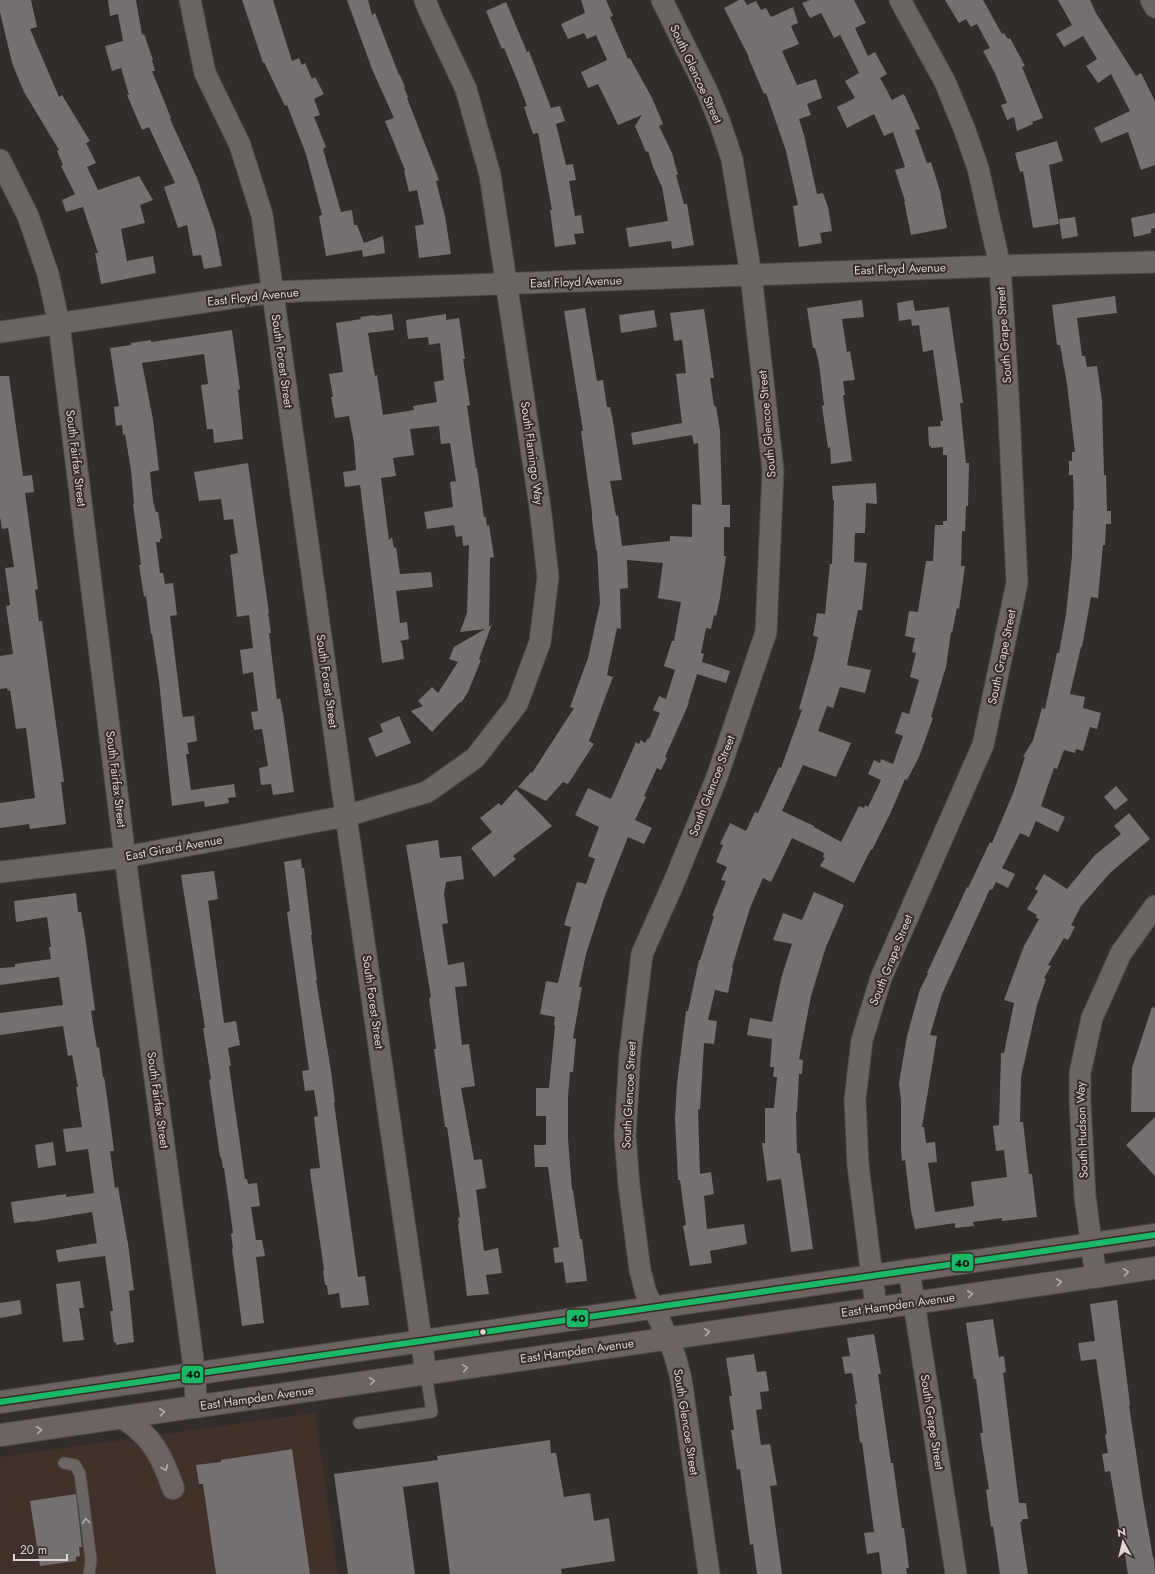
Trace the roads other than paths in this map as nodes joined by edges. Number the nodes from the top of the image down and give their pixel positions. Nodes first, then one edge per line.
1 (190, 0) edge
2 (426, 0) edge
3 (662, 0) edge
4 (900, 0) edge
5 (1151, 0) edge
6 (1155, 7) edge
7 (0, 160) edge
8 (1155, 262) edge
9 (1000, 266) junction
10 (751, 275) junction
11 (507, 284) junction
12 (273, 292) junction
13 (59, 324) junction
14 (0, 332) edge
15 (346, 816) junction
16 (125, 857) junction
17 (0, 872) edge
18 (1155, 906) edge
19 (1155, 1238) edge
20 (1092, 1244) junction
21 (1155, 1268) edge
22 (909, 1270) junction
23 (872, 1276) junction
24 (1096, 1277) junction
25 (913, 1302) junction
26 (653, 1308) junction
27 (876, 1308) junction
28 (668, 1338) junction
29 (422, 1342) junction
30 (426, 1374) junction
31 (195, 1375) junction
32 (0, 1402) edge
33 (196, 1407) junction
34 (123, 1418) junction
35 (359, 1423) dead end
36 (0, 1435) edge
37 (64, 1463) dead end
38 (173, 1488) dead end
39 (89, 1574) edge
40 (708, 1574) edge
41 (956, 1574) edge

1 - 12 street, South Forest Street
2 - 11 street, South Flamingo Way
3 - 10 street, South Glencoe Street
4 - 9 street, South Grape Street
5 - 6 street
7 - 13 street, South Fairfax Street
8 - 9 street, East Floyd Avenue
9 - 10 street, East Floyd Avenue
9 - 23 street, South Grape Street
10 - 11 street, East Floyd Avenue
10 - 26 street, South Glencoe Street
11 - 12 street, East Floyd Avenue
11 - 15 street, South Flamingo Way
12 - 13 street, East Floyd Avenue
12 - 15 street, South Forest Street
13 - 14 street, East Floyd Avenue
13 - 16 street, South Fairfax Street
15 - 16 street, East Girard Avenue
15 - 29 street, South Forest Street
16 - 17 street, East Girard Avenue
16 - 31 street, South Fairfax Street
18 - 20 street, South Hudson Way
19 - 20 highway
20 - 22 highway
20 - 24 street, South Hudson Way
24 -> 21 highway, East Hampden Avenue
22 - 23 highway
22 - 25 street, South Grape Street
23 - 26 highway
23 - 27 street, South Grape Street
25 -> 24 highway, East Hampden Avenue
25 - 27 highway, East Hampden Avenue
25 - 41 street, South Grape Street
26 - 28 street, South Glencoe Street
26 - 29 highway
28 -> 27 highway, East Hampden Avenue
30 -> 28 highway, East Hampden Avenue
28 - 40 street, South Glencoe Street
29 - 30 street, South Forest Street
29 - 31 highway
33 -> 30 highway, East Hampden Avenue
30 - 35 lane
31 - 32 highway
31 - 33 street, South Fairfax Street
34 -> 33 highway, East Hampden Avenue
36 -> 34 highway, East Hampden Avenue
34 -> 38 highway
39 -> 37 lane

